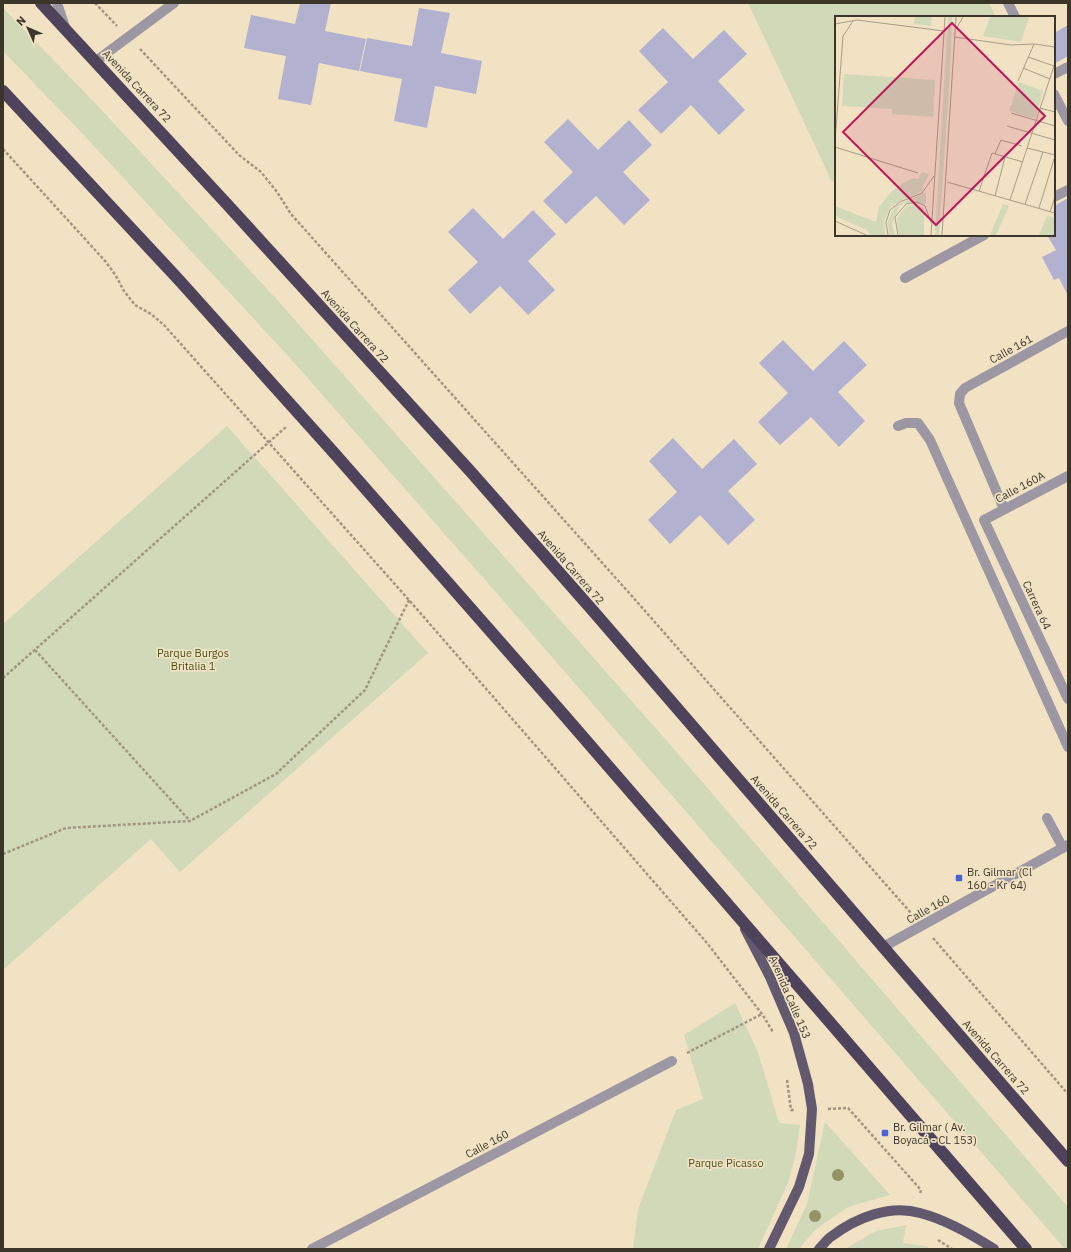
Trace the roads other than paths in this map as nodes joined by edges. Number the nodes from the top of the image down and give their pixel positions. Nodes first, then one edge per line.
1 (41, 3) edge
2 (57, 3) edge
3 (174, 3) edge
4 (1008, 3) edge
5 (1014, 16) edge
6 (65, 27) junction
7 (96, 61) junction
8 (1068, 66) edge
9 (1055, 73) edge
10 (3, 91) edge
11 (1055, 96) edge
12 (1068, 121) edge
13 (1068, 190) edge
14 (1055, 197) edge
15 (982, 236) edge
16 (905, 278) dead end
17 (1068, 332) edge
18 (898, 426) dead end
19 (1068, 476) edge
20 (1004, 509) junction
21 (984, 520) joint
22 (1068, 699) edge
23 (1068, 747) edge
24 (1047, 818) dead end
25 (1066, 846) edge
26 (739, 918) junction
27 (883, 947) junction
28 (672, 1061) road end
29 (1068, 1161) edge
30 (312, 1249) edge
31 (769, 1249) edge
32 (819, 1249) edge
33 (994, 1249) edge
34 (1026, 1249) edge

1 - 6 highway, Avenida Carrera 72
2 - 6 street
3 - 7 street
4 - 5 street
6 - 7 highway, Avenida Carrera 72
7 - 27 highway, Avenida Carrera 72
8 - 9 street
10 - 26 highway
11 - 12 street
13 - 14 street
15 - 16 street
17 - 20 street, Calle 161
18 - 23 street
19 - 20 street, Calle 160A
20 - 21 street, Calle 160A
21 - 22 street, Carrera 64
24 - 25 street
25 - 27 street, Calle 160
26 - 31 main road, Avenida Calle 153
26 - 34 highway
27 - 29 highway, Avenida Carrera 72
28 - 30 street, Calle 160
32 - 33 main road

